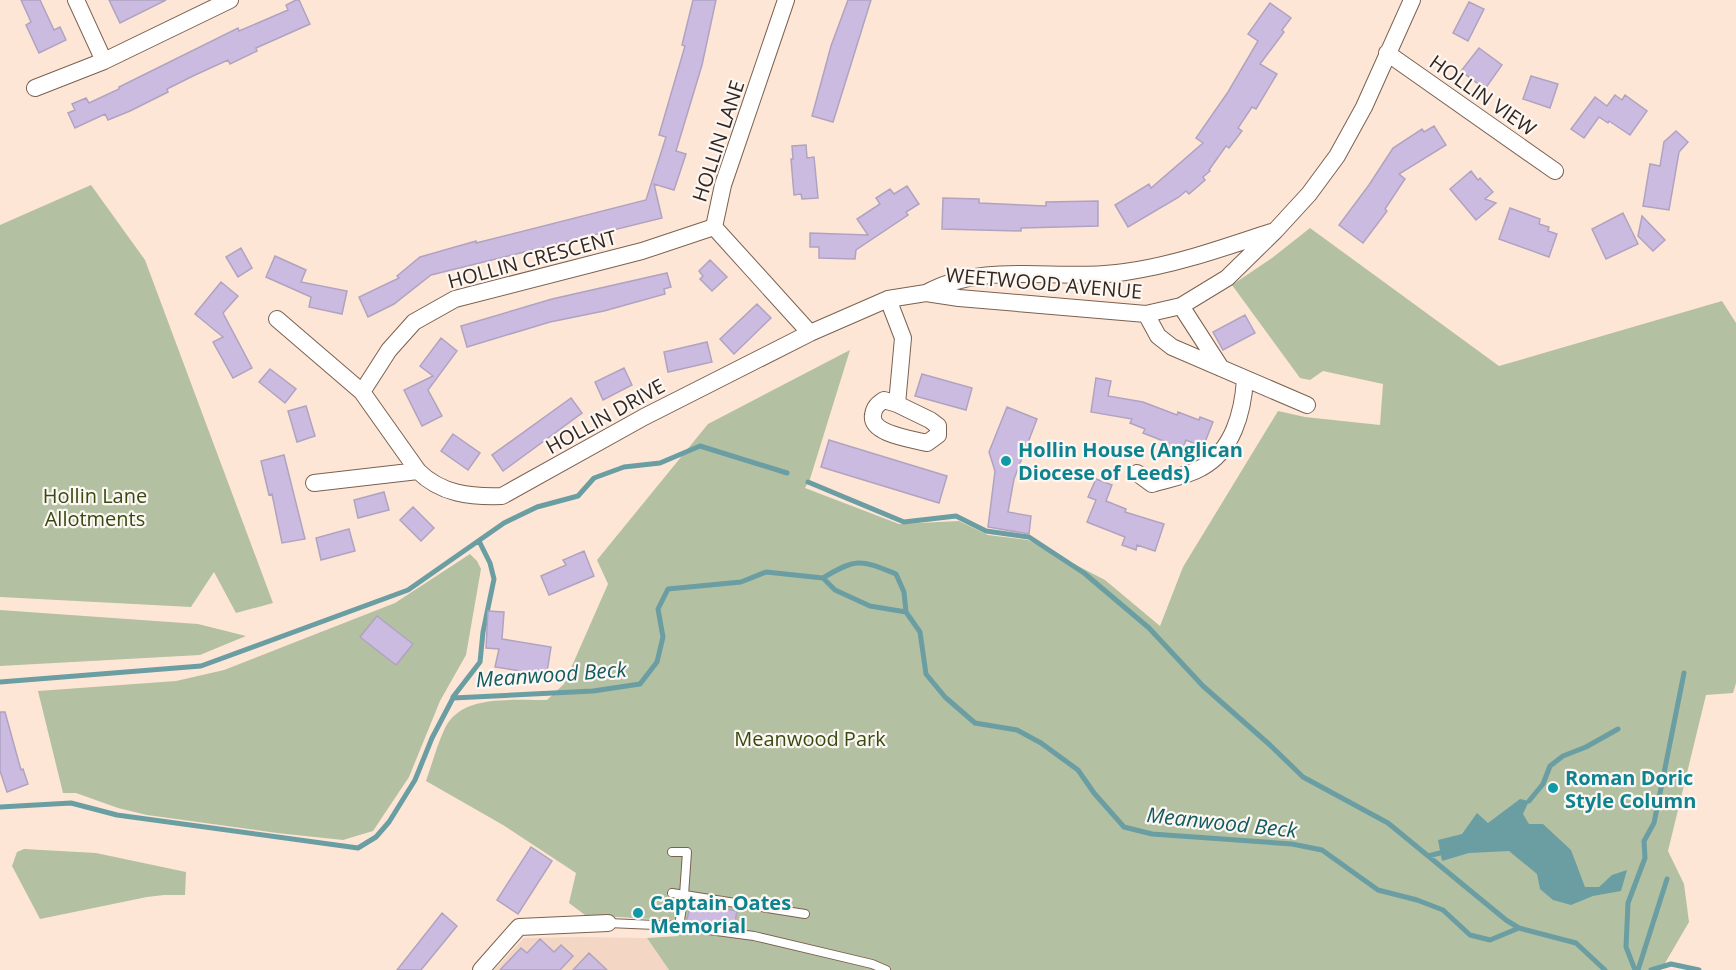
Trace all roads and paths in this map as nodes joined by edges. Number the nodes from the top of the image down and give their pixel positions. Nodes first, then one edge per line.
1 (76, 0) edge
2 (786, 0) edge
3 (1412, 0) edge
4 (227, 1) edge
5 (1387, 53) junction
6 (104, 61) junction
7 (35, 88) dead end
8 (1555, 171) dead end
9 (714, 227) junction
10 (1275, 231) junction
11 (926, 293) junction
12 (888, 298) junction
13 (1181, 306) junction
14 (1146, 314) junction
15 (277, 319) dead end
16 (810, 333) junction
17 (1221, 369) junction
18 (1245, 379) junction
19 (362, 392) junction
20 (897, 404) dead end
21 (1307, 405) dead end
22 (418, 471) junction
23 (1137, 473) dead end
24 (314, 483) dead end
25 (672, 852) dead end
26 (672, 893) dead end
27 (684, 895) junction
28 (805, 914) dead end
29 (608, 923) joint
30 (679, 926) junction
31 (481, 970) edge
32 (886, 970) edge

1 - 6 street
2 - 9 street, HOLLIN LANE
3 - 5 street, WEETWOOD AVENUE
4 - 6 street
5 - 8 street, HOLLIN VIEW
5 - 10 street, WEETWOOD AVENUE
6 - 7 street
9 - 16 street, HOLLIN LANE
9 - 19 street, HOLLIN CRESCENT
10 - 11 street, WEETWOOD AVENUE
10 - 13 street, WEETWOOD AVENUE
11 - 12 street, WEETWOOD AVENUE
11 - 14 street, WEETWOOD AVENUE
12 - 16 street, WEETWOOD AVENUE
12 - 20 street
13 - 14 street, WEETWOOD AVENUE
13 - 17 street
14 - 17 street
15 - 19 street, HOLLIN DRIVE
16 - 22 street, HOLLIN DRIVE
17 - 18 street
18 - 21 street
18 - 23 street
19 - 22 street, HOLLIN DRIVE
22 - 24 street
25 - 27 lane
26 - 27 lane
27 - 28 lane
27 - 30 lane
29 - 30 lane
29 - 31 street
30 - 32 lane

